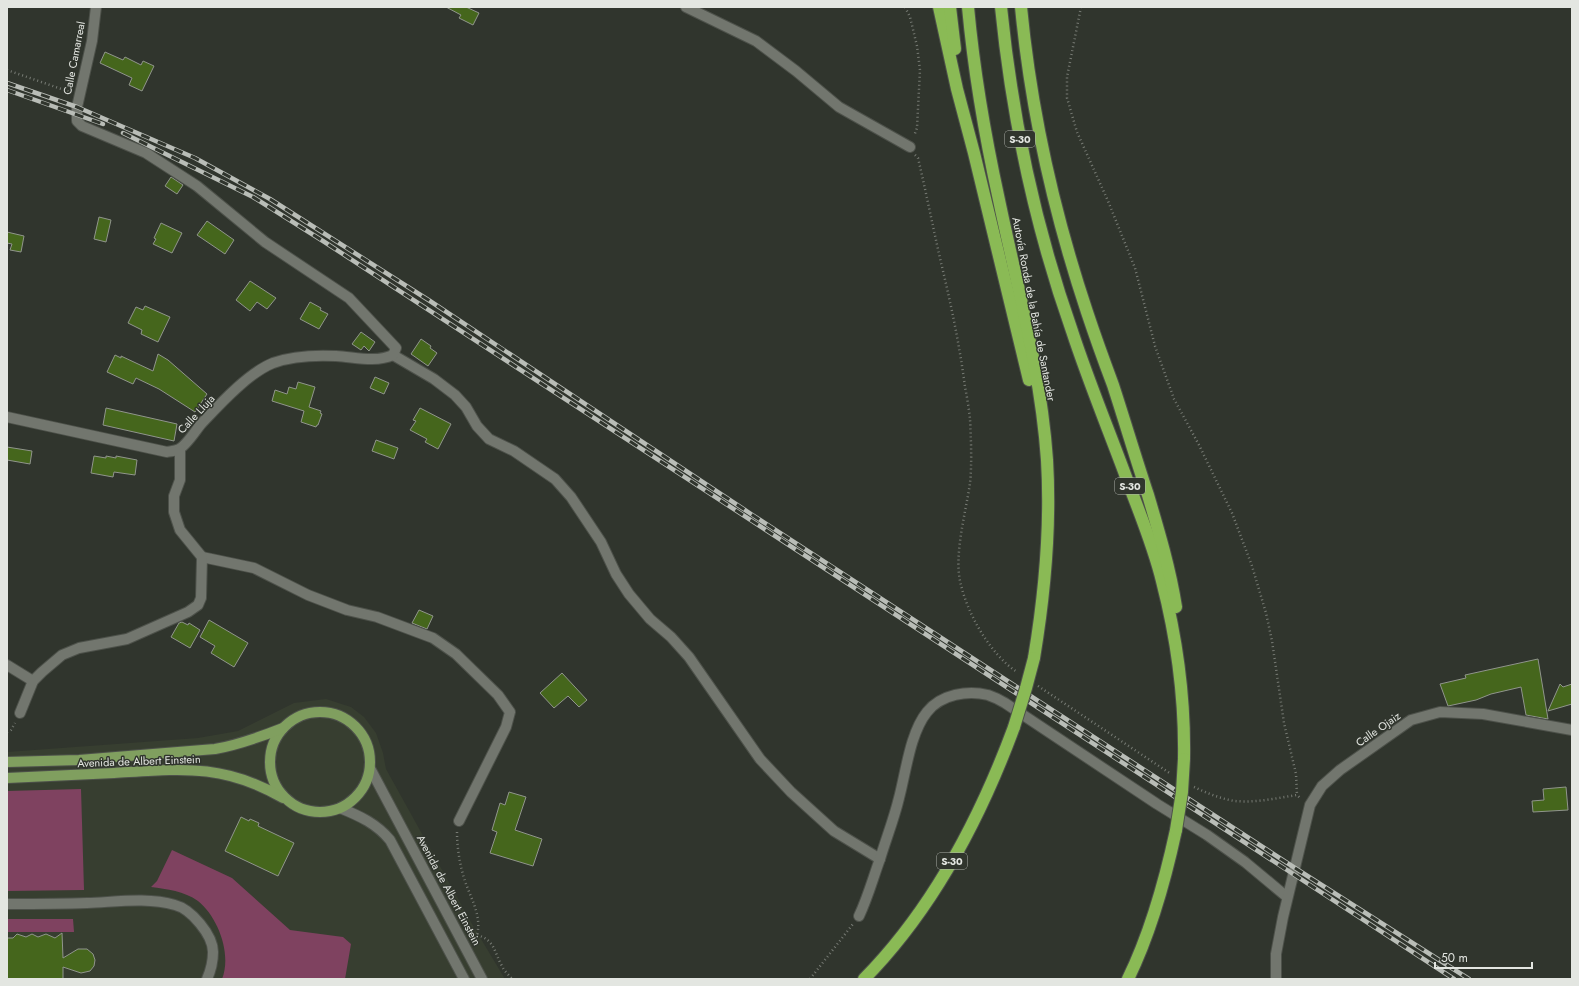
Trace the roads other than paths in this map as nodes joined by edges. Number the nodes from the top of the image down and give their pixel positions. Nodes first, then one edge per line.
1 (96, 7) edge
2 (686, 7) edge
3 (939, 7) edge
4 (950, 7) edge
5 (968, 7) edge
6 (1001, 7) edge
7 (1021, 7) edge
8 (1029, 7) edge
9 (1031, 90) junction
10 (910, 147) road end
11 (974, 153) junction
12 (393, 355) junction
13 (7, 417) edge
14 (180, 449) junction
15 (1046, 459) junction
16 (202, 557) junction
17 (7, 665) edge
18 (33, 681) junction
19 (1183, 710) junction
20 (20, 713) dead end
21 (282, 728) junction
22 (1572, 730) edge
23 (7, 762) edge
24 (370, 770) junction
25 (7, 778) edge
26 (290, 802) junction
27 (340, 808) junction
28 (459, 821) road end
29 (880, 859) junction
30 (1287, 897) junction
31 (7, 904) edge
32 (858, 916) road end
33 (208, 979) edge
34 (464, 979) edge
35 (482, 979) edge
36 (864, 979) edge
37 (1128, 979) edge
38 (1276, 979) edge

1 - 12 street, Calle Camarreal
2 - 10 street
3 - 11 highway
4 - 11 highway
5 - 15 highway, Autovía Ronda de la Bahía de Santander / S-30
6 - 19 highway, Autovía Ronda de la Bahía de Santander / S-30
7 - 9 highway
8 - 9 highway
9 - 19 highway
11 - 15 highway
12 - 14 street, Calle Lluja
12 - 29 street
13 - 14 street, Calle Lluja
14 - 16 street
15 - 36 highway, Autovía Ronda de la Bahía de Santander / S-30, bridge
16 - 18 street
16 - 28 street
17 - 18 street
18 - 20 street
19 - 37 highway, Autovía Ronda de la Bahía de Santander / S-30, bridge
21 - 23 main road, Avenida de Albert Einstein
21 - 24 main road
21 - 26 main road
22 - 30 street, Calle Ojaiz
24 - 27 main road
24 - 35 street, Avenida de Albert Einstein
25 - 26 main road, Avenida de Albert Einstein
26 - 27 main road
27 - 34 street
29 - 30 street
29 - 32 street
30 - 38 street, Calle Ojaiz
31 - 33 street

